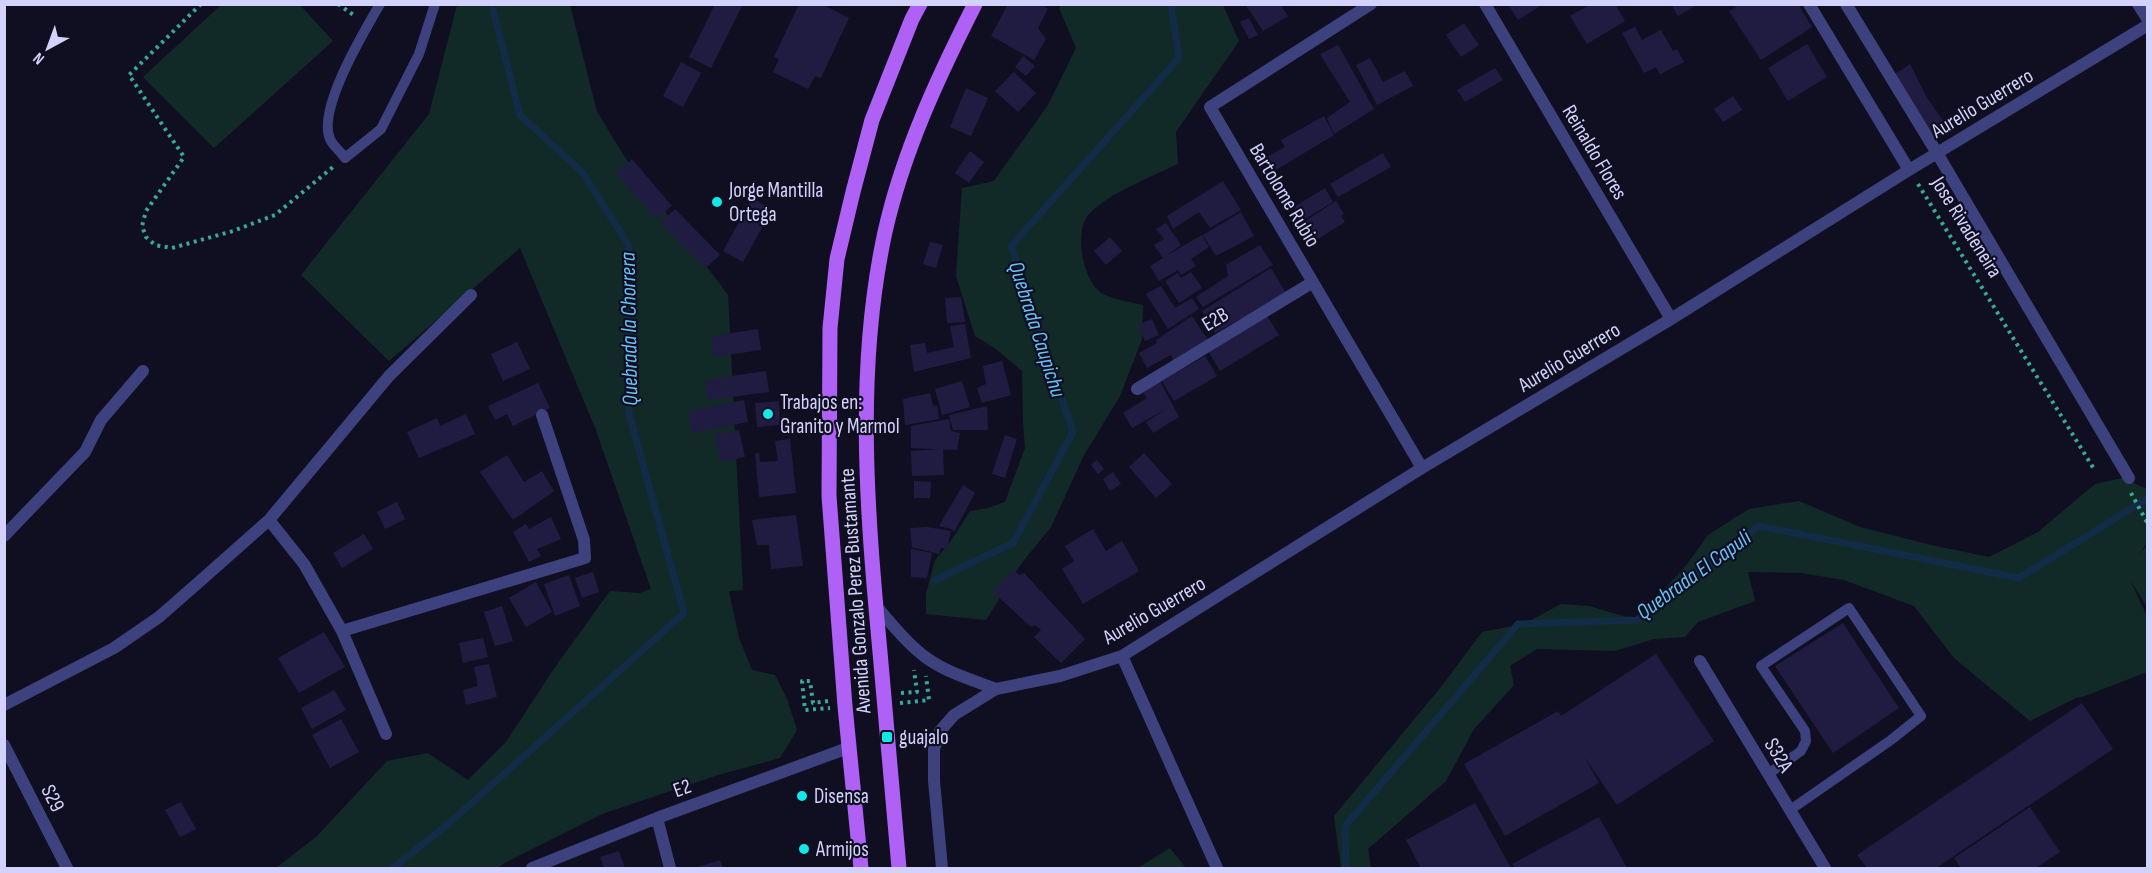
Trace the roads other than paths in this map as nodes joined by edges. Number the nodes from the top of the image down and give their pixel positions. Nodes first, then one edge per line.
1 (380, 4) edge
2 (435, 4) edge
3 (921, 4) edge
4 (975, 4) edge
5 (1371, 4) edge
6 (1485, 4) edge
7 (1809, 4) edge
8 (1846, 4) edge
9 (2138, 4) edge
10 (2148, 20) edge
11 (2148, 25) edge
12 (1937, 153) junction
13 (1909, 170) junction
14 (1313, 282) junction
15 (471, 295) dead end
16 (1671, 319) junction
17 (143, 371) dead end
18 (1137, 389) dead end
19 (542, 415) dead end
20 (1422, 468) junction
21 (2129, 478) dead end
22 (269, 520) junction
23 (4, 536) edge
24 (876, 606) junction
25 (342, 631) junction
26 (1122, 656) junction
27 (1700, 661) dead end
28 (996, 689) junction
29 (4, 705) edge
30 (386, 734) dead end
31 (4, 745) edge
32 (848, 748) junction
33 (1768, 774) junction
34 (1790, 810) junction
35 (657, 818) junction
36 (68, 868) edge
37 (532, 868) edge
38 (670, 868) edge
39 (861, 868) edge
40 (899, 868) edge
41 (942, 868) edge
42 (1217, 868) edge
43 (1825, 868) edge

1 - 2 lane
3 - 32 main road, Avenida Gonzalo Perez Bustamante
4 - 24 main road, Avenida Gonzalo Perez Bustamante
5 - 14 street, Bartolome Rubio
6 - 16 street, Reinaldo Flores
7 - 13 street, Jose Rivadeneira
8 - 12 street
9 - 10 street
11 - 12 street, Aurelio Guerrero
12 - 13 street, Aurelio Guerrero
12 - 21 street
13 - 16 street, Aurelio Guerrero
14 - 18 street, E2B
14 - 20 street, Bartolome Rubio
15 - 22 street
16 - 20 street, Aurelio Guerrero
17 - 23 street
19 - 25 street
20 - 26 street, Aurelio Guerrero
22 - 25 street
22 - 29 street
24 - 28 street
24 - 40 main road, Avenida Gonzalo Perez Bustamante
25 - 30 street
26 - 28 street, Aurelio Guerrero
26 - 42 street
27 - 33 street, S32A
28 - 41 street, Aurelio Guerrero
31 - 36 street, S29
32 - 35 street, E2
32 - 39 main road, Avenida Gonzalo Perez Bustamante
33 - 34 street, S32A
33 - 34 lane
34 - 43 street, S32A
35 - 37 street, E2
35 - 38 street

